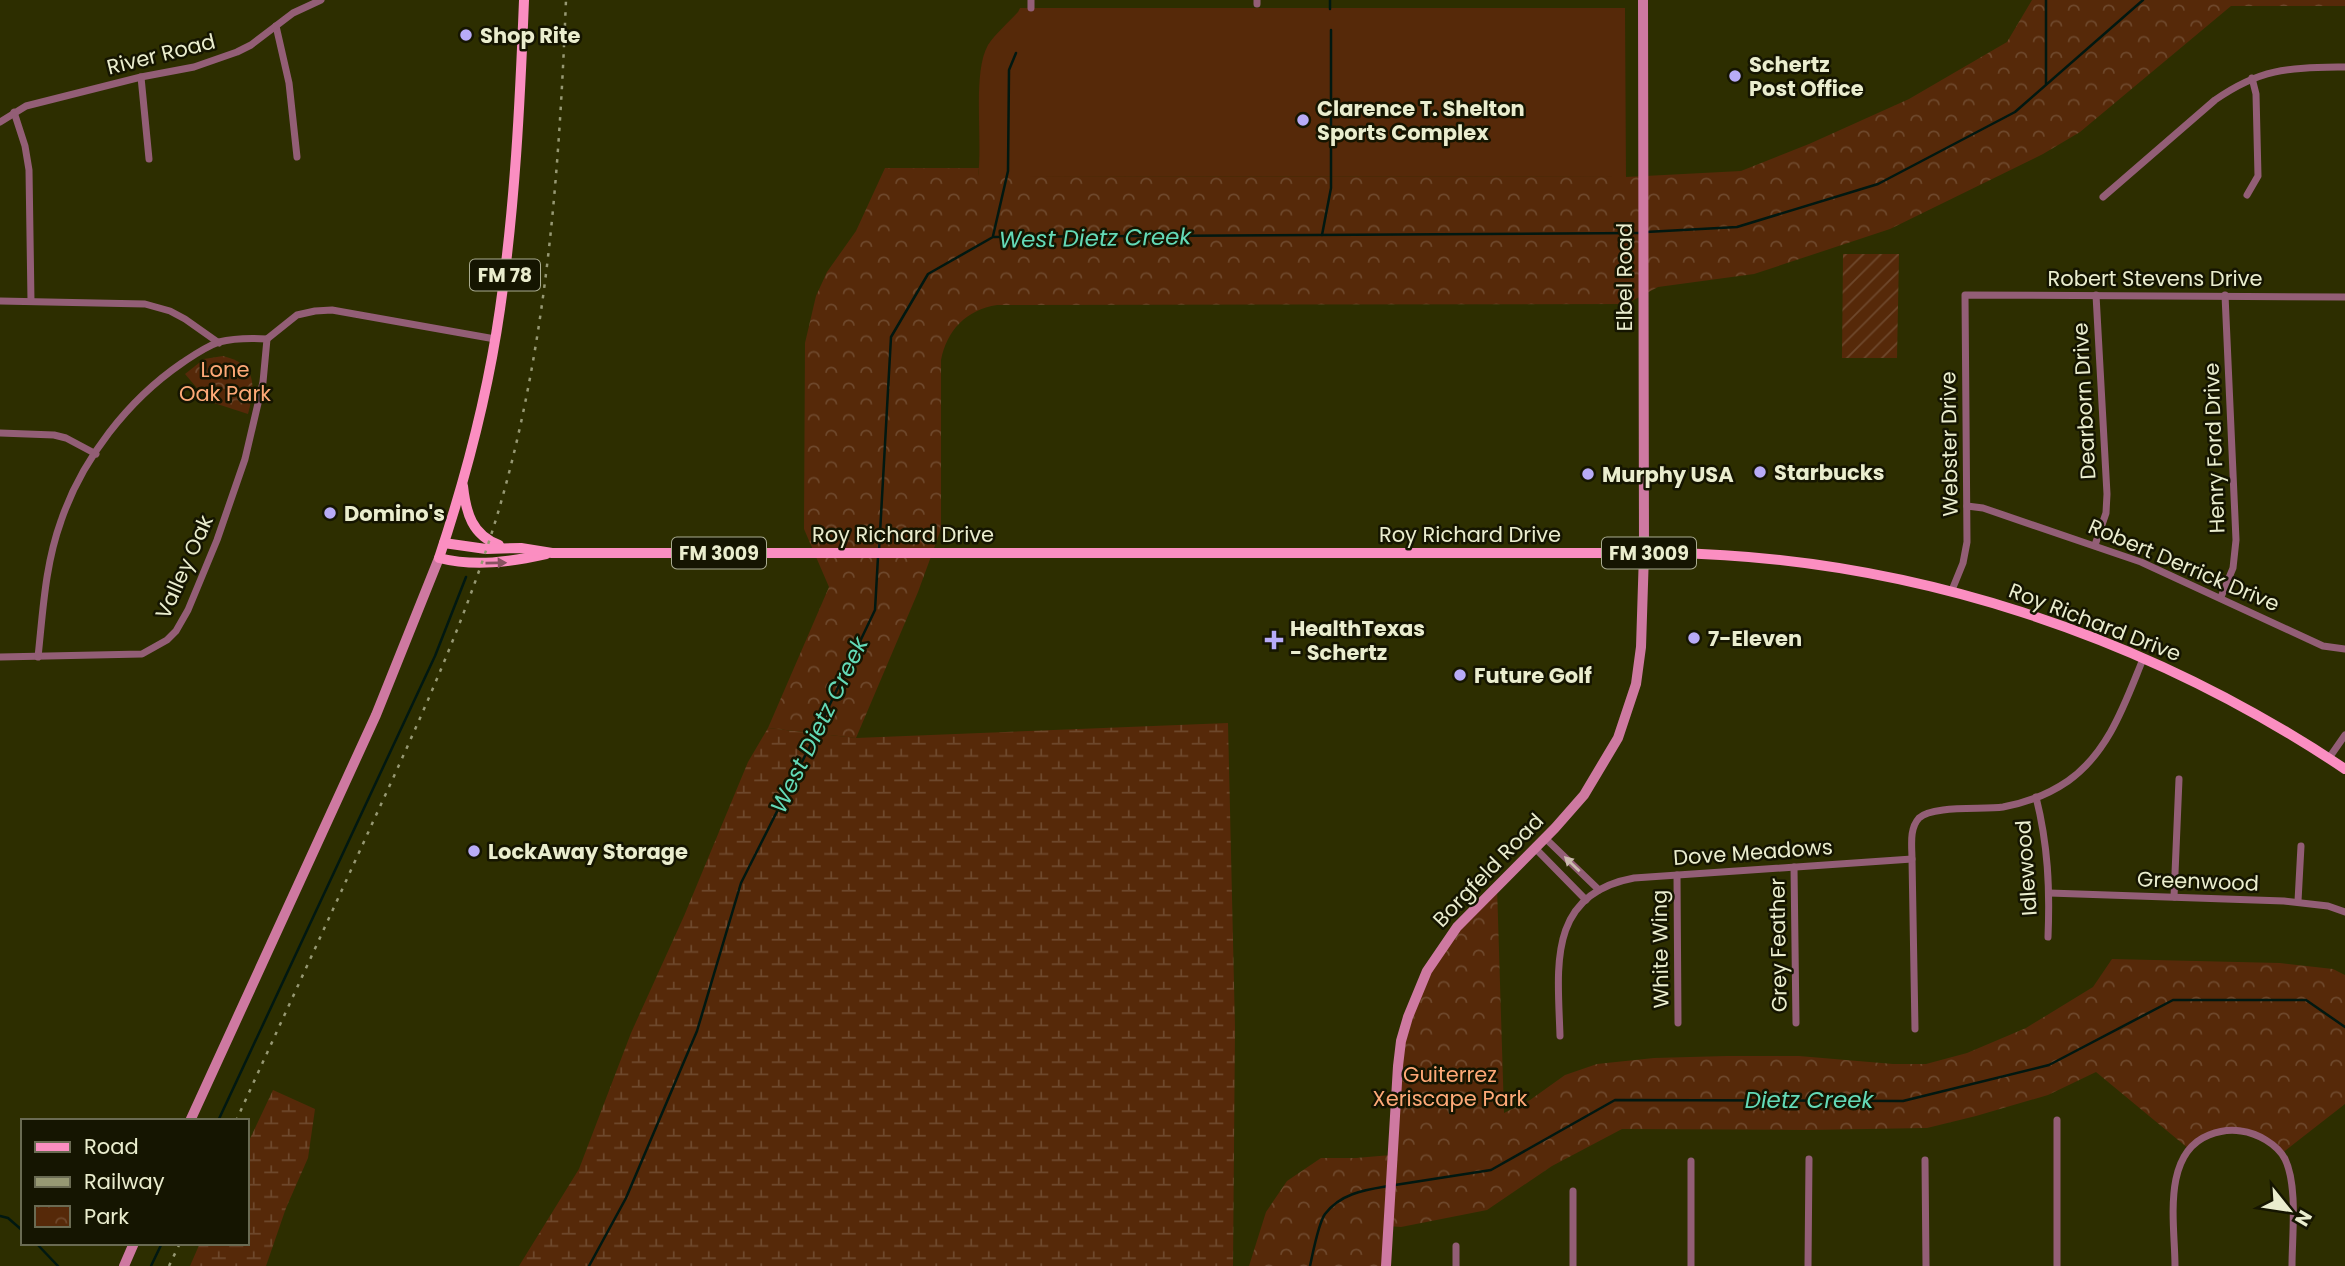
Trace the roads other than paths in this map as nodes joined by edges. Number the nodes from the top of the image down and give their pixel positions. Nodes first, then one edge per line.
1 (321, 0) edge
2 (524, 0) edge
3 (1643, 0) edge
4 (276, 26) junction
5 (2345, 67) edge
6 (141, 77) junction
7 (2252, 78) junction
8 (14, 112) junction
9 (0, 122) edge
10 (297, 157) dead end
11 (149, 159) dead end
12 (2247, 195) dead end
13 (2103, 197) dead end
14 (1965, 295) joint
15 (2096, 295) junction
16 (2225, 295) junction
17 (2345, 297) edge
18 (0, 301) edge
19 (31, 301) junction
20 (267, 339) junction
21 (495, 339) junction
22 (219, 342) junction
23 (0, 433) edge
24 (96, 454) junction
25 (463, 480) junction
26 (1967, 506) junction
27 (444, 543) junction
28 (2095, 545) junction
29 (505, 547) junction
30 (552, 553) junction
31 (1644, 553) junction
32 (439, 558) junction
33 (1952, 590) junction
34 (2221, 597) junction
35 (2345, 649) edge
36 (0, 657) edge
37 (38, 657) junction
38 (2143, 659) junction
39 (2345, 735) edge
40 (2329, 758) junction
41 (2345, 769) edge
42 (2179, 779) dead end
43 (2036, 797) junction
44 (1545, 838) junction
45 (2301, 846) dead end
46 (1535, 848) junction
47 (1912, 859) junction
48 (1794, 867) junction
49 (1677, 874) junction
50 (1599, 890) junction
51 (2049, 894) junction
52 (2174, 897) junction
53 (1588, 898) junction
54 (2298, 901) junction
55 (2345, 912) edge
56 (2048, 937) dead end
57 (1678, 1023) dead end
58 (1796, 1023) dead end
59 (1915, 1029) dead end
60 (1560, 1036) dead end
61 (191, 1119) edge
62 (2057, 1120) dead end
63 (1809, 1159) dead end
64 (1925, 1160) dead end
65 (1690, 1161) dead end
66 (1573, 1191) dead end
67 (133, 1245) edge
68 (1456, 1246) dead end
69 (124, 1266) edge
70 (1386, 1266) edge
71 (1456, 1266) edge
72 (1573, 1266) edge
73 (1691, 1266) edge
74 (1808, 1266) edge
75 (1926, 1266) edge
76 (2057, 1266) edge
77 (2175, 1266) edge
78 (2292, 1266) edge

1 - 4 street, River Road
2 - 21 main road, FM 78
3 - 31 street, Elbel Road
4 - 6 street, River Road
4 - 10 street
5 - 7 street
6 - 8 street, River Road
6 - 11 street
7 - 12 street
7 - 13 street
8 - 9 street, River Road
8 - 19 street
14 - 15 street, Robert Stevens Drive
14 - 26 street, Webster Drive
15 - 16 street, Robert Stevens Drive
15 - 28 street, Dearborn Drive
16 - 17 street, Robert Stevens Drive
16 - 34 street, Henry Ford Drive
18 - 19 street
19 - 22 street
20 - 21 street
20 - 22 street
20 - 37 street, Valley Oak
21 - 25 main road, FM 78
22 - 24 street
23 - 24 street
24 - 37 street
25 - 27 main road, FM 78
25 - 29 main road
26 - 28 street, Robert Derrick Drive
26 - 33 street, Webster Drive
27 - 29 main road, Roy Richard Drive / FM 3009
27 - 32 main road, FM 78
28 - 34 street, Robert Derrick Drive
29 - 30 main road, Roy Richard Drive / FM 3009
30 - 31 main road, Roy Richard Drive / FM 3009
32 -> 30 main road, Roy Richard Drive / FM 3009
31 - 33 main road, Roy Richard Drive / FM 3009
31 - 44 street, Borgfeld Road
32 - 61 street, FM 78
33 - 38 main road, Roy Richard Drive / FM 3009
34 - 35 street, Robert Derrick Drive
36 - 37 street, Valley Oak
38 - 40 main road, Roy Richard Drive / FM 3009
38 - 43 street
39 - 40 street
40 - 41 main road, Roy Richard Drive / FM 3009
42 - 52 street
43 - 47 street
43 - 51 street, Idlewood
44 - 46 street, Borgfeld Road
50 -> 44 street
45 - 54 street
46 - 53 street
46 - 70 street, Borgfeld Road
47 - 48 street, Dove Meadows
47 - 59 street
48 - 49 street, Dove Meadows
48 - 58 street, Grey Feather
49 - 50 street, Dove Meadows
49 - 57 street, White Wing
50 - 53 street, Dove Meadows
51 - 52 street, Greenwood
51 - 56 street, Idlewood
52 - 54 street, Greenwood
53 - 60 street
54 - 55 street, Greenwood
62 - 76 street
63 - 74 street
64 - 75 street
65 - 73 street
66 - 72 street
67 - 69 street
68 - 71 street
77 - 78 street

